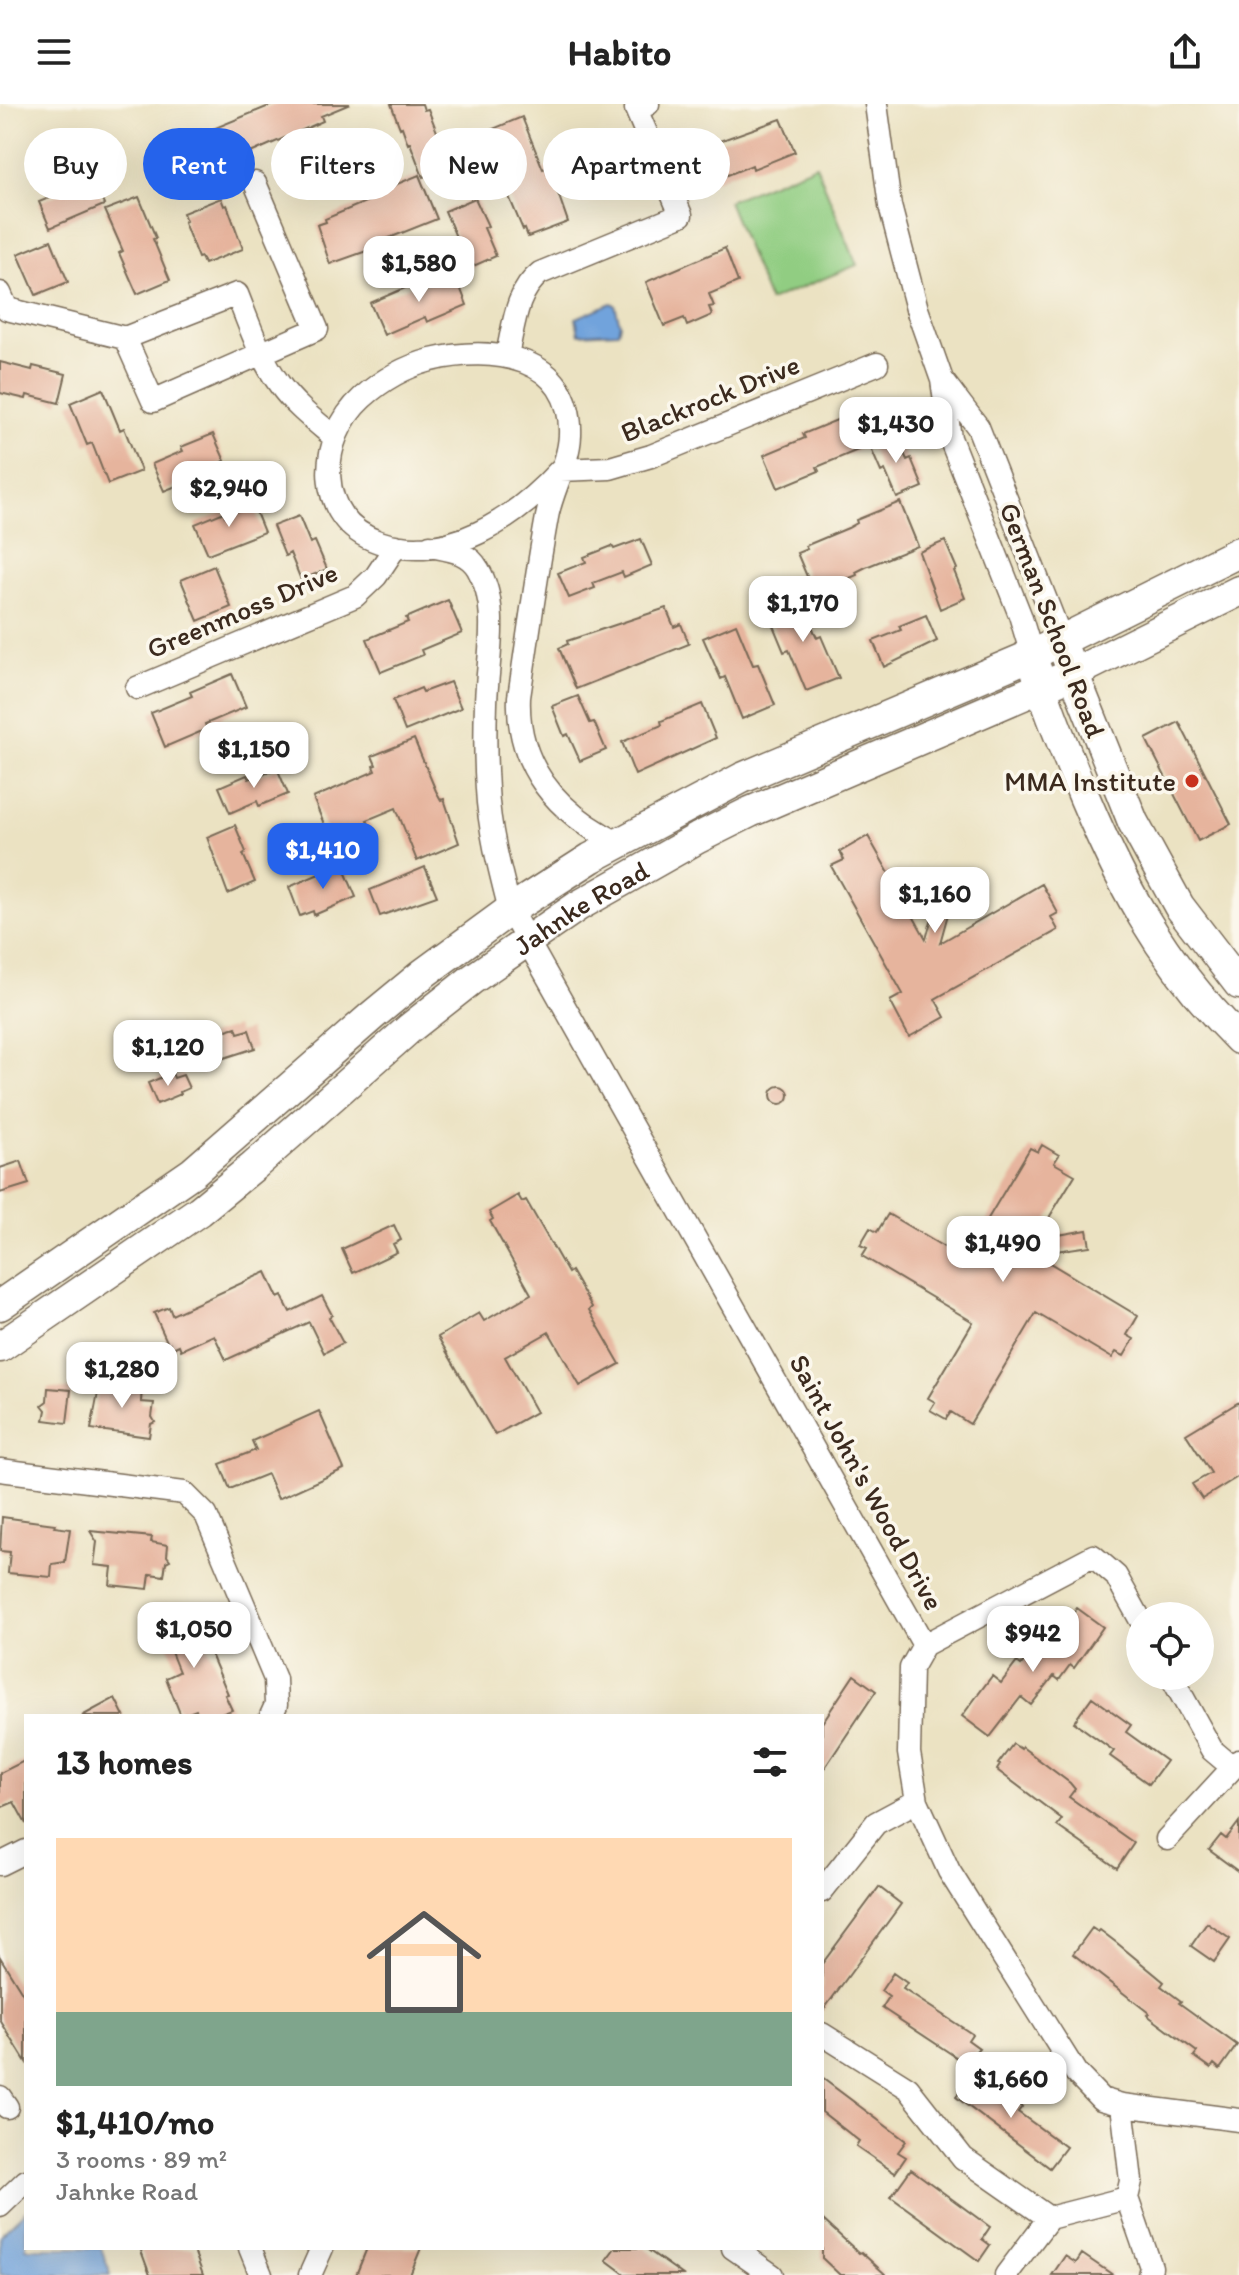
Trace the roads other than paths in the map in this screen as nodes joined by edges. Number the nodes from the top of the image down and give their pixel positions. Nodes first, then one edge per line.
1 (648, 104) edge
2 (876, 104) edge
3 (255, 183) dead end
4 (0, 293) edge
5 (125, 338) junction
6 (262, 354) junction
7 (507, 355) junction
8 (877, 364) dead end
9 (942, 380) junction
10 (334, 437) junction
11 (560, 470) junction
12 (396, 546) junction
13 (430, 546) junction
14 (1239, 552) edge
15 (1239, 591) edge
16 (1062, 641) junction
17 (1032, 655) junction
18 (1072, 674) junction
19 (137, 688) dead end
20 (1041, 688) junction
21 (519, 697) junction
22 (486, 767) junction
23 (618, 843) junction
24 (510, 910) junction
25 (526, 941) junction
26 (1239, 984) edge
27 (1239, 1039) edge
28 (0, 1305) edge
29 (0, 1347) edge
30 (0, 1470) edge
31 (1131, 1602) edge
32 (924, 1645) junction
33 (1179, 1690) edge
34 (272, 1714) edge
35 (1235, 1764) edge
36 (917, 1801) junction
37 (1167, 1839) dead end
38 (24, 1852) edge
39 (0, 1864) edge
40 (824, 1888) edge
41 (824, 2035) edge
42 (1122, 2105) junction
43 (1239, 2120) edge
44 (24, 2183) edge
45 (1127, 2198) junction
46 (0, 2206) edge
47 (1049, 2218) junction
48 (251, 2250) edge
49 (321, 2250) edge
50 (736, 2250) edge
51 (261, 2275) edge
52 (310, 2275) edge
53 (772, 2275) edge
54 (1006, 2275) edge
55 (1149, 2275) edge

1 - 7 street
2 - 9 street, German School Road
3 - 6 street
4 - 5 street
5 - 6 street
5 - 6 street
6 - 10 street
7 - 10 street
7 - 11 street
8 - 11 street, Blackrock Drive
9 - 16 street, German School Road
9 - 17 street, German School Road
10 - 12 street
11 - 13 street
11 - 21 street
12 - 13 street
12 - 19 street, Greenmoss Drive
13 - 22 street, Saint John's Wood Drive
14 - 16 main road, Jahnke Road
15 - 18 main road, Jahnke Road
16 - 17 main road, Jahnke Road
16 - 18 main road, German School Road
17 - 20 main road, German School Road
17 - 23 main road, Jahnke Road
18 - 20 main road, Jahnke Road
18 - 26 main road, German School Road
20 - 25 main road, Jahnke Road
20 - 27 main road, German School Road
21 - 22 street
21 - 23 street
22 - 24 street, Saint John's Wood Drive
23 - 24 main road, Jahnke Road
24 - 25 street, Saint John's Wood Drive
24 - 28 main road, Jahnke Road
25 - 29 main road, Jahnke Road
25 - 32 street, Saint John's Wood Drive
30 - 34 street
31 - 32 street
32 - 36 street, Saint John's Wood Drive
33 - 35 street
35 - 37 street
36 - 40 street
36 - 42 street, Saint John's Wood Drive
38 - 39 street
41 - 47 street
42 - 43 street
42 - 45 street
44 - 46 street
45 - 47 street
45 - 55 street
47 - 54 street
48 - 51 street
49 - 52 street
50 - 53 street

